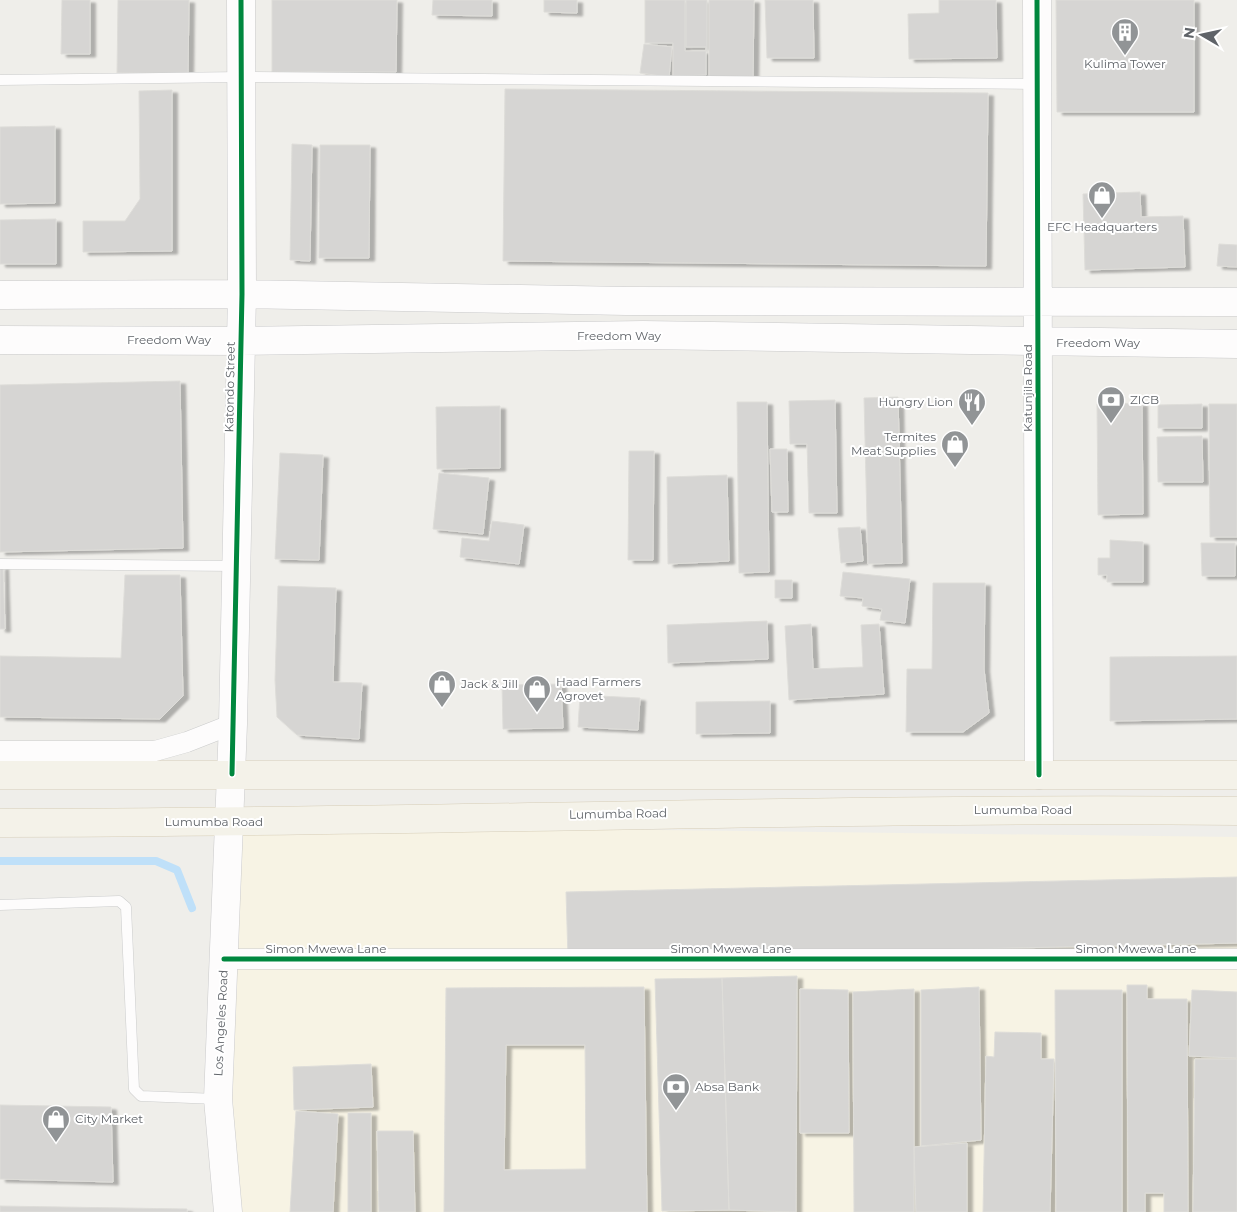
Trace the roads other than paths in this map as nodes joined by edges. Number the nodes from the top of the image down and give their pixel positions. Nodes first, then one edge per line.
1 (241, 0) edge
2 (1037, 0) edge
3 (242, 77) junction
4 (0, 80) edge
5 (1037, 84) junction
6 (242, 294) junction
7 (0, 295) edge
8 (1038, 301) junction
9 (1237, 302) edge
10 (0, 340) edge
11 (241, 341) junction
12 (1038, 342) junction
13 (1237, 344) edge
14 (0, 564) edge
15 (237, 566) junction
16 (233, 724) junction
17 (0, 751) edge
18 (232, 774) junction
19 (0, 775) edge
20 (1237, 775) edge
21 (1039, 776) junction
22 (1237, 811) edge
23 (0, 823) edge
24 (230, 823) junction
25 (0, 905) edge
26 (224, 959) junction
27 (1237, 959) edge
28 (218, 1099) junction
29 (228, 1212) edge

1 - 3 main road, Katondo Street
2 - 5 main road, Katunjila Road
3 - 4 lane
3 - 5 lane
3 - 6 main road, Katondo Street
5 - 8 main road, Katunjila Road
6 - 7 main road
6 - 8 main road
6 - 11 main road, Katondo Street
8 - 9 main road
8 - 12 main road, Katunjila Road
10 - 11 main road, Freedom Way
11 - 12 main road, Freedom Way
11 - 15 main road, Katondo Street
12 - 13 main road, Freedom Way
12 - 21 main road, Katunjila Road
14 - 15 lane
15 - 16 main road, Katondo Street
16 - 17 street
16 - 18 main road, Katondo Street
18 - 19 main road
18 - 21 main road
18 - 24 main road, Los Angeles Road
20 - 21 main road
22 - 24 main road, Lumumba Road
23 - 24 main road, Lumumba Road
24 - 26 main road, Los Angeles Road
25 - 28 lane
26 - 27 street, Simon Mwewa Lane
26 - 28 main road, Los Angeles Road
28 - 29 main road, Los Angeles Road

